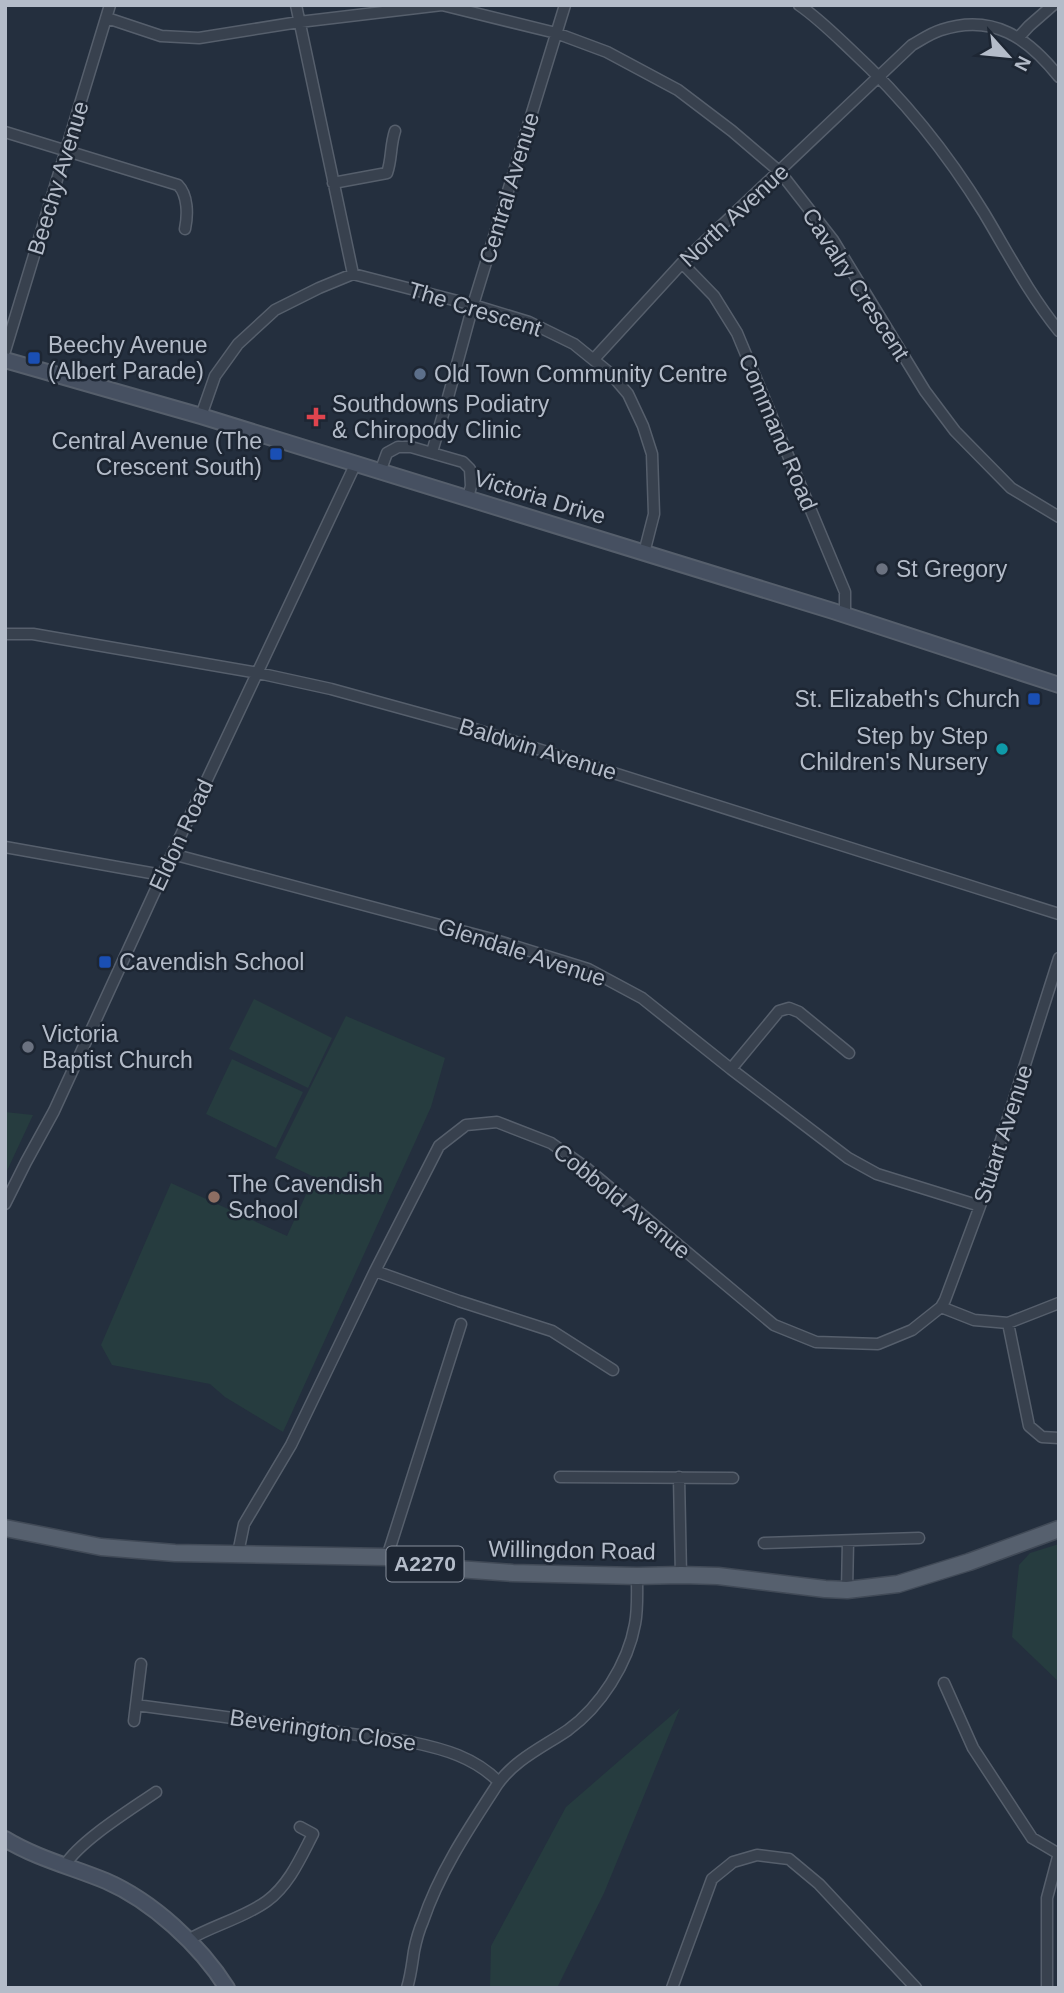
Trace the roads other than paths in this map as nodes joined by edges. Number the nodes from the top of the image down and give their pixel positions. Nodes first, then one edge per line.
1 (110, 5) edge
2 (296, 5) edge
3 (565, 5) edge
4 (799, 5) edge
5 (1053, 5) edge
6 (107, 18) junction
7 (299, 22) junction
8 (556, 33) junction
9 (1018, 38) junction
10 (879, 76) junction
11 (1059, 77) edge
12 (395, 131) dead end
13 (5, 132) edge
14 (66, 151) junction
15 (780, 172) junction
16 (333, 183) junction
17 (186, 229) dead end
18 (682, 263) junction
19 (353, 274) junction
20 (473, 305) junction
21 (1059, 331) edge
22 (5, 351) edge
23 (594, 359) junction
24 (5, 360) edge
25 (201, 416) junction
26 (432, 452) junction
27 (355, 465) junction
28 (380, 471) junction
29 (468, 498) junction
30 (1059, 517) edge
31 (645, 553) junction
32 (845, 615) junction
33 (5, 634) edge
34 (258, 673) junction
35 (1059, 685) edge
36 (5, 847) edge
37 (172, 854) junction
38 (162, 875) junction
39 (1059, 914) edge
40 (1059, 958) edge
41 (849, 1053) dead end
42 (731, 1069) junction
43 (5, 1204) edge
44 (980, 1206) junction
45 (375, 1270) junction
46 (1059, 1303) edge
47 (942, 1307) junction
48 (1008, 1323) junction
49 (461, 1324) dead end
50 (612, 1370) dead end
51 (1059, 1438) edge
52 (560, 1477) dead end
53 (679, 1477) junction
54 (733, 1478) dead end
55 (5, 1528) edge
56 (1059, 1530) edge
57 (919, 1538) dead end
58 (848, 1542) junction
59 (764, 1543) dead end
60 (238, 1553) junction
61 (387, 1557) junction
62 (681, 1575) junction
63 (637, 1576) junction
64 (847, 1590) junction
65 (141, 1664) dead end
66 (944, 1683) dead end
67 (136, 1705) junction
68 (134, 1721) dead end
69 (499, 1782) junction
70 (156, 1792) dead end
71 (300, 1827) dead end
72 (5, 1839) edge
73 (1059, 1854) edge
74 (65, 1865) junction
75 (188, 1940) junction
76 (227, 1988) edge
77 (407, 1988) edge
78 (672, 1988) edge
79 (915, 1988) edge
80 (1047, 1988) edge

1 - 6 street, Beechy Avenue
2 - 7 street
3 - 8 street, Central Avenue
4 - 10 street
5 - 9 street
6 - 7 street, Cavalry Crescent
6 - 14 street, Beechy Avenue
7 - 8 street, Cavalry Crescent
7 - 16 street
8 - 15 street, Cavalry Crescent
8 - 20 street, Central Avenue
9 - 10 street, North Avenue
9 - 11 street, North Avenue
10 - 15 street, North Avenue
10 - 21 street
12 - 16 street
13 - 14 street
14 - 17 street
14 - 22 street, Beechy Avenue
15 - 18 street, North Avenue
15 - 30 street, Cavalry Crescent
16 - 19 street
18 - 23 street, North Avenue
18 - 32 street, Command Road
19 - 20 street, The Crescent
19 - 25 street
20 - 23 street, The Crescent
20 - 26 street, Central Avenue
23 - 31 street, The Crescent
24 - 25 street, Victoria Drive
25 - 27 street, Victoria Drive
26 - 28 street
26 - 29 street
27 - 28 street, Victoria Drive
27 - 34 street, Eldon Road
28 - 29 street, Victoria Drive
29 - 31 street, Victoria Drive
31 - 32 street, Victoria Drive
32 - 35 street, Victoria Drive
33 - 34 street, Baldwin Avenue
34 - 37 street, Eldon Road
34 - 39 street, Baldwin Avenue
36 - 38 street
37 - 38 street, Eldon Road
37 - 42 street, Glendale Avenue
38 - 43 street, Eldon Road
40 - 44 street, Stuart Avenue
41 - 42 street
42 - 44 street, Glendale Avenue
44 - 47 street, Stuart Avenue
45 - 47 street, Cobbold Avenue
45 - 50 street
45 - 60 street, Cobbold Avenue
46 - 48 street
47 - 48 street
48 - 51 street
49 - 61 street
52 - 53 street
53 - 54 street
53 - 62 street
55 - 60 main road, Willingdon Road / A2270
56 - 64 main road, Willingdon Road / A2270
57 - 58 street
58 - 59 street
58 - 64 street
60 - 61 main road, Willingdon Road / A2270
61 - 63 main road, Willingdon Road / A2270
62 - 63 main road, Willingdon Road / A2270
62 - 64 main road, Willingdon Road / A2270
63 - 69 street
65 - 67 street
66 - 73 street
67 - 68 street
67 - 69 street, Beverington Close
69 - 77 street
70 - 74 street
71 - 75 street
72 - 74 street
73 - 80 street
74 - 75 street
75 - 76 street
78 - 79 street

